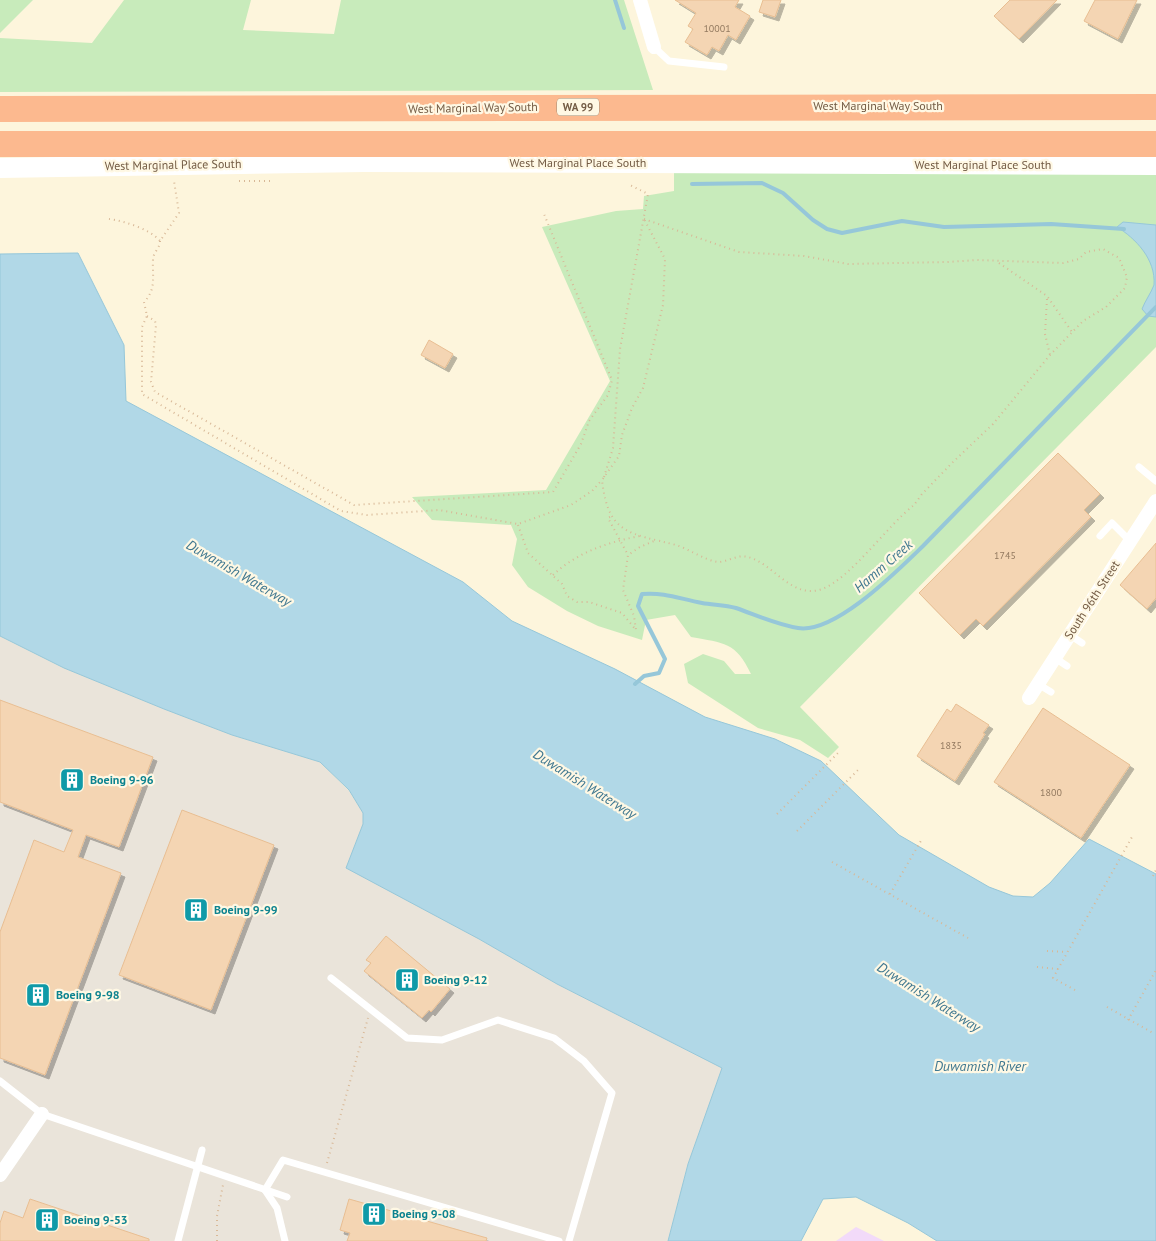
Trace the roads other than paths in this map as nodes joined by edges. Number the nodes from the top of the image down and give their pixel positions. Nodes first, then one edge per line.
1 (640, 0) edge
2 (654, 47) joint
3 (724, 67) dead end
4 (1156, 106) edge
5 (0, 109) edge
6 (0, 144) edge
7 (1156, 144) edge
8 (1156, 165) edge
9 (0, 168) edge
10 (1139, 466) dead end
11 (1156, 481) edge
12 (1156, 501) edge
13 (1100, 536) dead end
14 (1130, 541) junction
15 (1070, 635) junction
16 (1082, 643) dead end
17 (1054, 658) junction
18 (1067, 666) dead end
19 (1038, 684) junction
20 (1051, 692) dead end
21 (1029, 698) dead end
22 (331, 978) dead end
23 (0, 1081) edge
24 (42, 1114) junction
25 (202, 1150) dead end
26 (198, 1167) junction
27 (0, 1175) edge
28 (265, 1190) junction
29 (287, 1196) dead end
30 (178, 1241) edge
31 (285, 1241) edge
32 (559, 1241) edge
33 (569, 1241) edge

1 - 2 street
2 - 3 lane
4 - 5 highway, West Marginal Way South / WA 99
6 - 7 highway
8 - 9 street, West Marginal Place South
10 - 11 lane
12 - 14 street, South 96th Street
13 - 14 lane
14 - 15 street, South 96th Street
15 - 16 lane
15 - 17 street, South 96th Street
17 - 18 lane
17 - 19 street, South 96th Street
19 - 20 lane
19 - 21 street, South 96th Street
22 - 33 lane
23 - 24 lane
24 - 26 lane
24 - 27 street
25 - 26 lane
26 - 28 lane
26 - 30 lane
28 - 29 lane
28 - 31 lane
28 - 32 lane

